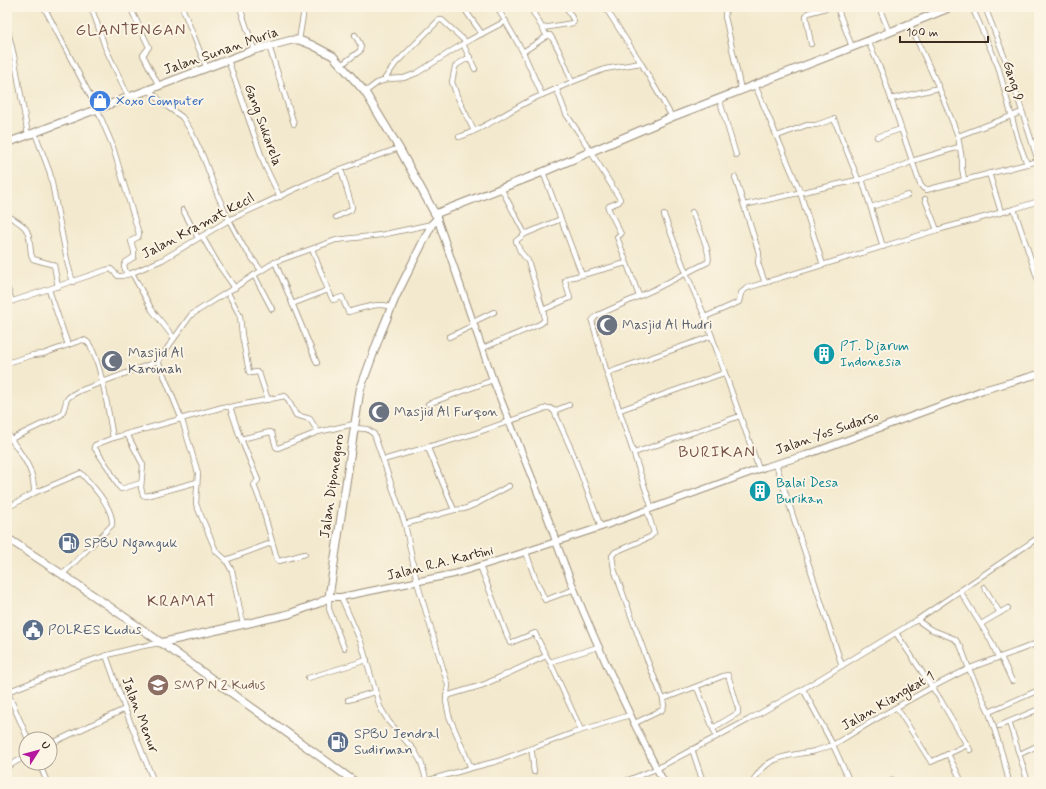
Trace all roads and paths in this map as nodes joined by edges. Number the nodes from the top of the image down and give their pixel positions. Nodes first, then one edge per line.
1 (44, 7) edge
2 (91, 7) edge
3 (130, 7) edge
4 (182, 7) edge
5 (240, 7) edge
6 (303, 7) edge
7 (463, 7) edge
8 (497, 7) edge
9 (530, 7) edge
10 (566, 7) edge
11 (605, 7) edge
12 (726, 7) edge
13 (829, 7) edge
14 (837, 7) edge
15 (879, 7) edge
16 (951, 7) edge
17 (972, 7) edge
18 (985, 7) edge
19 (814, 9) edge
20 (506, 21) junction
21 (909, 23) junction
22 (7, 27) edge
23 (543, 28) junction
24 (889, 32) junction
25 (482, 34) junction
26 (355, 35) dead end
27 (547, 36) junction
28 (299, 40) junction
29 (868, 41) junction
30 (464, 43) junction
31 (811, 44) dead end
32 (269, 46) junction
33 (852, 47) junction
34 (254, 50) junction
35 (523, 52) junction
36 (470, 58) junction
37 (228, 60) junction
38 (641, 63) junction
39 (341, 65) junction
40 (207, 69) junction
41 (475, 69) dead end
42 (384, 81) junction
43 (572, 82) junction
44 (755, 85) junction
45 (159, 86) junction
46 (939, 88) junction
47 (149, 90) junction
48 (557, 90) junction
49 (741, 90) junction
50 (365, 92) junction
51 (542, 95) junction
52 (129, 98) junction
53 (720, 98) junction
54 (890, 99) junction
55 (97, 109) junction
56 (1022, 112) junction
57 (672, 117) junction
58 (1012, 117) junction
59 (294, 124) dead end
60 (901, 128) junction
61 (474, 131) junction
62 (31, 134) junction
63 (777, 136) junction
64 (958, 136) junction
65 (459, 137) dead end
66 (877, 137) dead end
67 (7, 143) edge
68 (959, 147) junction
69 (399, 148) junction
70 (590, 151) junction
71 (736, 155) dead end
72 (912, 161) junction
73 (1038, 163) edge
74 (1027, 164) junction
75 (341, 169) junction
76 (543, 172) junction
77 (989, 173) junction
78 (735, 177) dead end
79 (860, 179) junction
80 (964, 179) junction
81 (501, 188) junction
82 (800, 192) junction
83 (908, 194) dead end
84 (280, 196) junction
85 (925, 199) dead end
86 (1039, 201) edge
87 (744, 205) junction
88 (870, 207) junction
89 (183, 210) dead end
90 (1014, 210) junction
91 (692, 212) dead end
92 (1001, 212) junction
93 (7, 215) edge
94 (664, 215) dead end
95 (336, 217) dead end
96 (435, 219) junction
97 (561, 219) junction
98 (229, 220) junction
99 (937, 230) junction
100 (525, 234) junction
101 (200, 237) junction
102 (883, 247) junction
103 (312, 249) junction
104 (275, 262) junction
105 (626, 263) junction
106 (823, 265) junction
107 (261, 270) junction
108 (686, 273) junction
109 (130, 274) junction
110 (254, 275) junction
111 (582, 275) junction
112 (73, 282) junction
113 (765, 283) junction
114 (1039, 283) edge
115 (7, 287) edge
116 (58, 287) junction
117 (235, 288) junction
118 (49, 290) junction
119 (328, 290) junction
120 (228, 293) junction
121 (640, 296) junction
122 (12, 301) junction
123 (7, 303) edge
124 (292, 304) junction
125 (391, 307) junction
126 (272, 309) dead end
127 (543, 310) junction
128 (494, 312) dead end
129 (705, 317) junction
130 (474, 323) junction
131 (712, 336) junction
132 (449, 337) dead end
133 (174, 338) junction
134 (68, 345) junction
135 (483, 348) junction
136 (158, 361) junction
137 (7, 363) edge
138 (317, 363) dead end
139 (607, 373) junction
140 (724, 373) junction
141 (1039, 374) edge
142 (493, 380) junction
143 (101, 381) junction
144 (268, 400) junction
145 (428, 404) dead end
146 (569, 405) dead end
147 (230, 407) junction
148 (620, 410) junction
149 (554, 411) junction
150 (740, 416) junction
151 (182, 420) junction
152 (509, 423) junction
153 (354, 426) junction
154 (318, 432) junction
155 (7, 433) edge
156 (127, 434) junction
157 (112, 438) junction
158 (11, 439) junction
159 (241, 439) junction
160 (428, 448) junction
161 (634, 453) junction
162 (384, 460) junction
163 (776, 464) junction
164 (759, 469) junction
165 (198, 482) junction
166 (141, 483) junction
167 (510, 486) dead end
168 (34, 492) junction
169 (7, 508) edge
170 (649, 509) junction
171 (454, 510) junction
172 (406, 524) junction
173 (601, 527) junction
174 (1039, 537) edge
175 (7, 538) edge
176 (556, 542) junction
177 (272, 543) junction
178 (526, 552) junction
179 (305, 554) dead end
180 (226, 560) junction
181 (480, 566) junction
182 (63, 574) junction
183 (418, 582) junction
184 (984, 587) dead end
185 (575, 589) junction
186 (960, 591) junction
187 (329, 597) junction
188 (341, 597) junction
189 (1008, 608) dead end
190 (1000, 613) junction
191 (917, 620) junction
192 (243, 624) junction
193 (981, 624) junction
194 (896, 633) junction
195 (160, 642) junction
196 (1039, 642) edge
197 (598, 647) junction
198 (344, 648) dead end
199 (106, 654) junction
200 (546, 656) junction
201 (999, 657) junction
202 (367, 660) junction
203 (550, 662) junction
204 (842, 666) junction
205 (969, 669) junction
206 (308, 678) dead end
207 (1012, 681) dead end
208 (695, 687) junction
209 (932, 688) junction
210 (803, 689) junction
211 (1039, 690) edge
212 (7, 692) edge
213 (375, 692) junction
214 (446, 696) junction
215 (663, 699) junction
216 (348, 700) dead end
217 (897, 708) junction
218 (125, 709) junction
219 (1039, 709) edge
220 (989, 712) junction
221 (630, 715) junction
222 (1009, 722) junction
223 (635, 723) junction
224 (999, 726) dead end
225 (581, 730) junction
226 (24, 731) edge
227 (714, 732) junction
228 (58, 740) edge
229 (833, 745) junction
230 (967, 745) junction
231 (1039, 745) edge
232 (692, 749) junction
233 (531, 750) junction
234 (970, 750) dead end
235 (948, 754) junction
236 (1020, 754) junction
237 (18, 761) edge
238 (7, 767) edge
239 (471, 768) junction
240 (656, 768) junction
241 (42, 771) edge
242 (534, 772) dead end
243 (46, 782) edge
244 (154, 782) edge
245 (355, 782) edge
246 (426, 782) edge
247 (623, 782) edge
248 (664, 782) edge
249 (703, 782) edge
250 (754, 782) edge
251 (850, 782) edge
252 (962, 782) edge
253 (1009, 782) edge
254 (1030, 782) edge

1 - 55 street
2 - 52 street
3 - 45 street
4 - 40 street
5 - 34 street
6 - 28 street
7 - 25 street
8 - 20 street
9 - 23 street
10 - 23 street
11 - 38 street
12 - 49 street
13 - 19 street
14 - 33 street
15 - 24 street
16 - 21 main road
17 - 58 street, Gang 9
18 - 56 street
19 - 31 street
20 - 25 street
20 - 35 street
21 - 24 main road
21 - 46 street
22 - 62 street
23 - 27 street
24 - 29 main road
25 - 30 street
26 - 39 street
27 - 35 street
27 - 43 street
28 - 32 main road, Jalan Sunan Muria
28 - 39 main road, Jalan Sunan Muria
29 - 33 main road
29 - 54 street
30 - 36 street
30 - 42 street
30 - 42 street
32 - 34 main road, Jalan Sunan Muria
32 - 59 street
33 - 44 main road
34 - 37 main road, Jalan Sunan Muria
35 - 51 street
36 - 41 street
36 - 61 street
37 - 40 main road, Jalan Sunan Muria
37 - 84 street, Gang Sukarela
38 - 43 street
38 - 57 street
39 - 50 main road, Jalan Sunan Muria
40 - 45 main road, Jalan Sunan Muria
42 - 50 street
43 - 48 street
44 - 49 main road
44 - 63 street
45 - 47 main road, Jalan Sunan Muria
46 - 54 street
46 - 64 street
47 - 52 main road, Jalan Sunan Muria
47 - 98 street
48 - 51 street
48 - 70 street
49 - 53 main road
50 - 69 main road, Jalan Sunan Muria
51 - 61 street
52 - 55 main road, Jalan Sunan Muria
53 - 57 main road
53 - 71 street
54 - 60 street
55 - 62 main road, Jalan Sunan Muria
55 - 109 street
56 - 58 street
56 - 73 street
57 - 70 main road
58 - 64 street
58 - 74 street, Gang 9
60 - 66 street
60 - 72 street
61 - 65 street
62 - 67 main road, Jalan Sunan Muria
62 - 112 street
63 - 79 street
63 - 82 street
64 - 68 street
68 - 72 street
68 - 80 street
69 - 75 street, Jalan Kramat Kecil
69 - 96 main road, Jalan Sunan Muria
70 - 76 main road
70 - 105 street
72 - 79 street
72 - 80 street
73 - 74 street
74 - 77 street
75 - 84 street, Jalan Kramat Kecil
75 - 95 street
76 - 81 main road
76 - 97 street
77 - 80 street
77 - 92 street
78 - 87 street
79 - 82 street
79 - 88 street
81 - 96 main road
81 - 100 street
82 - 87 street
82 - 106 street
83 - 88 street
84 - 98 street, Jalan Kramat Kecil
85 - 99 street
86 - 90 street
87 - 113 street
88 - 102 street
89 - 101 street
90 - 92 street
90 - 114 street
91 - 108 street
92 - 99 street
93 - 116 street
94 - 108 street
96 - 103 street
96 - 125 main road, Jalan Diponegoro
96 - 130 street
97 - 100 street
97 - 111 street
98 - 101 street, Jalan Kramat Kecil
98 - 107 street
99 - 102 street
100 - 127 street
101 - 109 street, Jalan Kramat Kecil
101 - 117 street
102 - 106 street
103 - 104 street
103 - 119 street
104 - 107 street
104 - 124 street
105 - 111 street
105 - 121 street
106 - 113 street
107 - 110 street
108 - 121 street
108 - 129 street
109 - 112 street
109 - 133 street
110 - 117 street
110 - 126 street
111 - 127 street
112 - 116 street
113 - 129 street
115 - 122 street
116 - 118 street
117 - 120 street
118 - 122 street
118 - 134 street
119 - 124 street
119 - 125 street
120 - 133 street
120 - 144 street
121 - 139 street
122 - 123 street
124 - 138 street
125 - 153 main road, Jalan Diponegoro
127 - 135 street
128 - 130 street
129 - 131 street
130 - 132 street
130 - 135 street
131 - 139 street
131 - 140 street
133 - 136 street
134 - 137 street
134 - 143 street
135 - 142 street
136 - 143 street
136 - 151 street
139 - 148 street
140 - 148 street
140 - 150 street
141 - 163 street, Jalan Yos Sudarso
142 - 145 street
142 - 152 street
143 - 157 street
143 - 158 street
144 - 147 street
144 - 154 street
146 - 149 street
147 - 151 street
147 - 159 street
148 - 161 street
149 - 152 street
149 - 173 street
150 - 161 street
150 - 164 street
151 - 156 street
151 - 165 street
152 - 160 street
152 - 176 street
153 - 154 street
153 - 162 street
153 - 187 main road, Jalan Diponegoro
154 - 159 street
155 - 158 street
156 - 157 street
156 - 166 street
157 - 166 street
158 - 168 street
159 - 177 street
160 - 162 street
160 - 171 street
161 - 170 street
162 - 172 street
163 - 164 street, Jalan Yos Sudarso
163 - 204 street
164 - 170 street, Jalan Yos Sudarso
165 - 166 street
165 - 180 street
167 - 171 street
168 - 169 street
168 - 182 street
170 - 173 street, Jalan Yos Sudarso
170 - 215 street
171 - 172 street
172 - 183 street
173 - 176 street, Jalan Yos Sudarso
174 - 186 street
175 - 182 main road
176 - 178 street, Jalan R.A. Kartini
176 - 185 street
177 - 179 street
177 - 180 street
178 - 181 street, Jalan R.A. Kartini
178 - 185 street
180 - 192 street
181 - 183 street, Jalan R.A. Kartini
181 - 200 street
182 - 195 main road
183 - 188 street, Jalan R.A. Kartini
183 - 214 street
184 - 190 street
185 - 197 street
186 - 191 street
186 - 193 street
187 - 188 street, Jalan R.A. Kartini
187 - 192 main road
187 - 198 street
188 - 202 street
189 - 190 street
190 - 193 street
191 - 194 street
191 - 205 street
192 - 195 main road
193 - 201 street
194 - 204 street
194 - 209 street
195 - 199 street
195 - 245 main road
196 - 201 street, Jalan Kiangkat 1
197 - 203 street
197 - 221 street
199 - 212 street
199 - 218 street, Jalan Menur
200 - 203 street
200 - 214 street
201 - 205 street, Jalan Kiangkat 1
201 - 207 street
202 - 206 street
202 - 213 street
203 - 225 street
204 - 210 street
205 - 209 street, Jalan Kiangkat 1
205 - 220 street
208 - 215 street
208 - 227 street
208 - 227 street
209 - 217 street, Jalan Kiangkat 1
209 - 230 street
210 - 227 street
210 - 229 street
211 - 220 street
212 - 226 street
213 - 216 street
213 - 246 street
214 - 239 street
215 - 223 street
217 - 229 street, Jalan Kiangkat 1
217 - 235 street
218 - 228 street
218 - 244 street, Jalan Menur
219 - 222 street
220 - 253 street
221 - 223 street
221 - 225 street
222 - 224 street
222 - 236 street
223 - 240 street
225 - 233 street
227 - 232 street
229 - 250 street, Jalan Kiangkat 1
229 - 251 street
230 - 234 street
230 - 235 street
231 - 236 street
232 - 240 street
232 - 249 street
233 - 239 street
233 - 242 street
235 - 252 street
236 - 254 street
237 - 238 street
239 - 246 street
240 - 247 street
240 - 248 street
241 - 243 street

